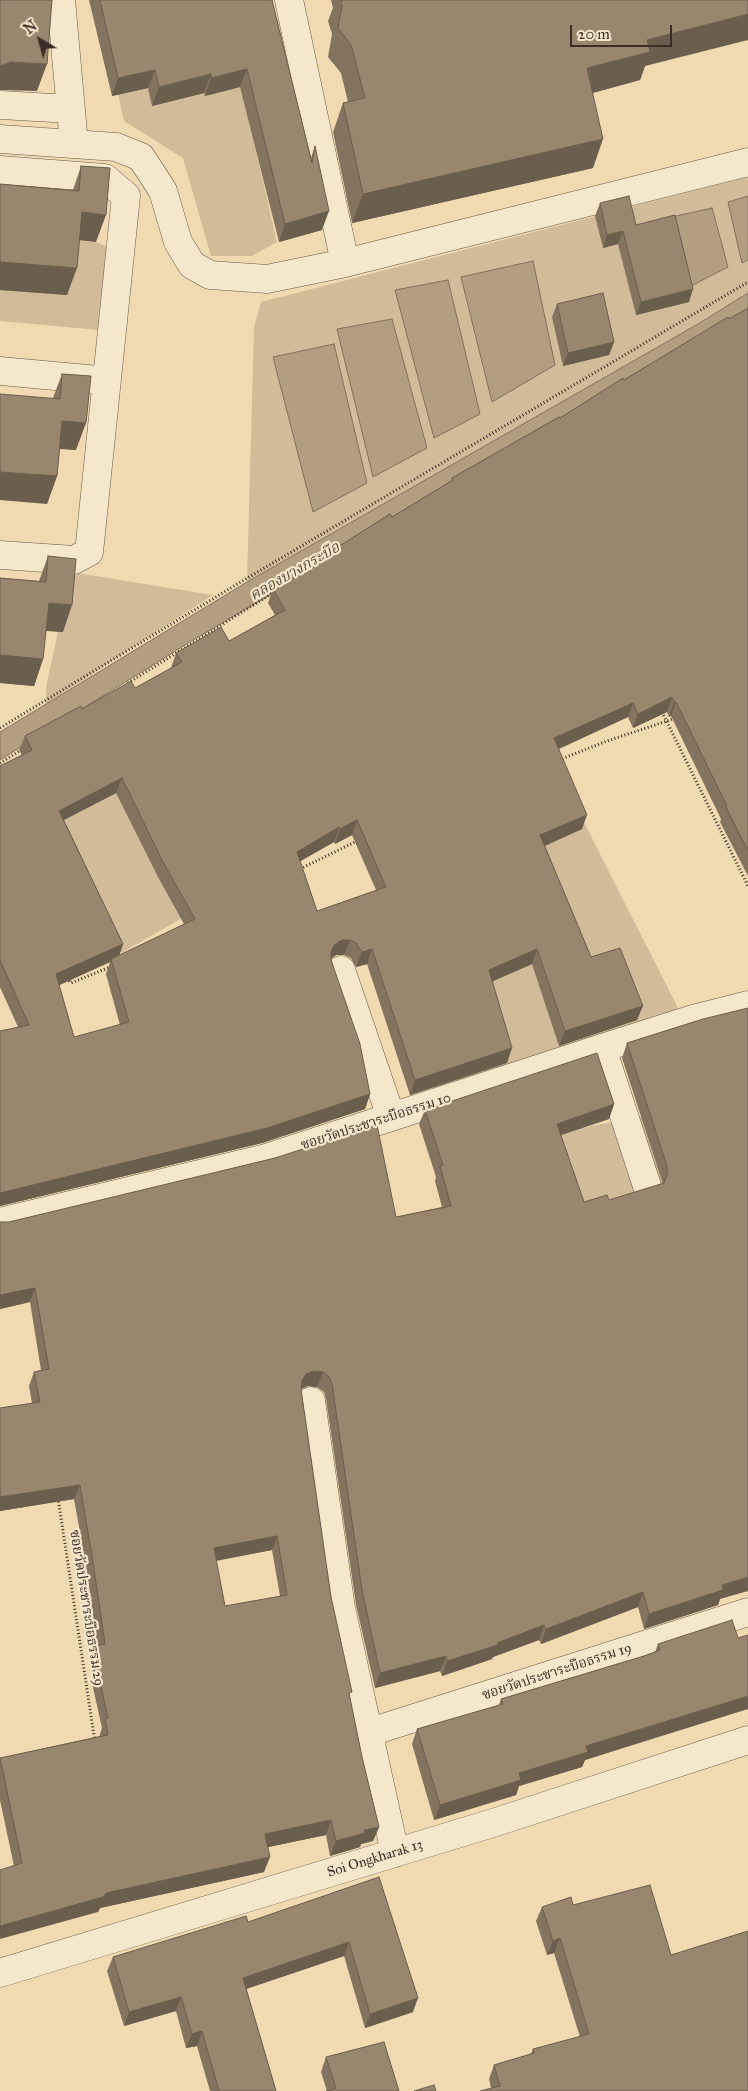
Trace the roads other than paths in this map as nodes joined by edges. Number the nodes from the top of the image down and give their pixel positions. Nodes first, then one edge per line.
1 (61, 0) edge
2 (290, 0) edge
3 (0, 105) edge
4 (71, 109) junction
5 (0, 139) edge
6 (74, 144) junction
7 (748, 162) edge
8 (0, 170) edge
9 (345, 263) junction
10 (0, 371) edge
11 (107, 381) junction
12 (0, 555) edge
13 (342, 970) dead end
14 (748, 1005) edge
15 (602, 1048) junction
16 (390, 1117) junction
17 (647, 1186) edge
18 (0, 1222) edge
19 (311, 1401) dead end
20 (748, 1612) edge
21 (367, 1734) junction
22 (748, 1740) edge
23 (395, 1853) junction
24 (0, 1973) edge

1 - 4 street
2 - 9 street
3 - 4 street
4 - 6 street
5 - 6 street
6 - 9 street
7 - 9 street
8 - 11 street
10 - 11 street
11 - 12 street
13 - 16 street
14 - 15 street, ซอยวัดประชาระบือธรรม 10
15 - 16 street, ซอยวัดประชาระบือธรรม 10
15 - 17 street
16 - 18 street, ซอยวัดประชาระบือธรรม 10
19 - 21 street
20 - 21 street, ซอยวัดประชาระบือธรรม 19
21 - 23 street
22 - 23 street, Soi Ongkharak 13
23 - 24 street, Soi Ongkharak 13

